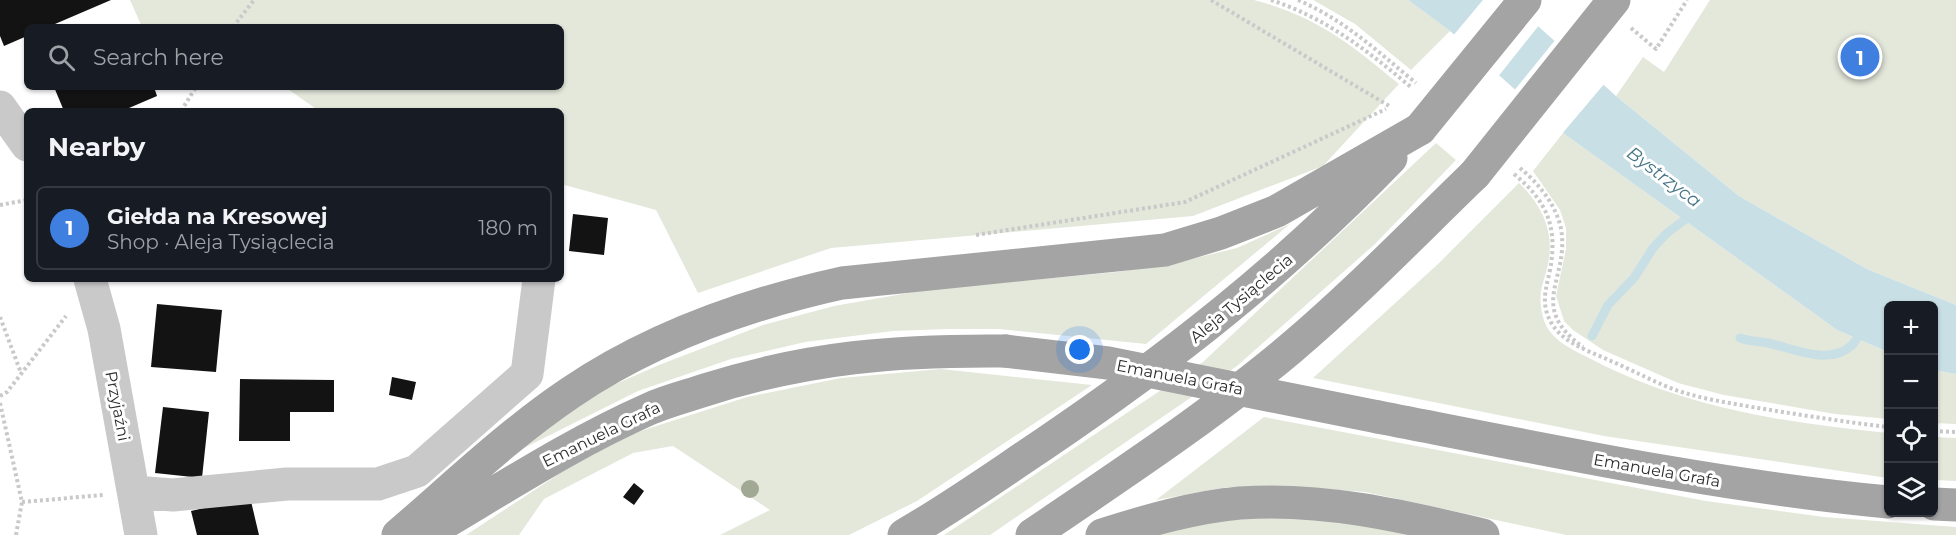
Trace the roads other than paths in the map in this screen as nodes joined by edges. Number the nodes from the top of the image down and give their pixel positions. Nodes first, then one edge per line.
1 (1525, 0) edge
2 (1614, 0) edge
3 (0, 107) edge
4 (1420, 129) junction
5 (24, 141) edge
6 (91, 282) edge
7 (539, 282) edge
8 (134, 492) junction
9 (492, 495) junction
10 (1884, 502) edge
11 (1938, 504) edge
12 (1956, 505) edge
13 (141, 535) edge
14 (398, 535) edge
15 (424, 535) edge
16 (447, 535) edge
17 (904, 535) edge
18 (1032, 535) edge
19 (1102, 535) edge
20 (1483, 535) edge

1 - 4 main road, Aleja Tysiąclecia, bridge
2 - 18 main road, bridge
3 - 5 street
4 - 14 main road
4 - 17 main road, Aleja Tysiąclecia
6 - 8 street, Przyjaźni
7 - 8 street
8 - 13 street, Przyjaźni
9 - 10 main road, Emanuela Grafa, bridge
9 - 15 main road
9 - 16 main road
11 - 12 main road
19 - 20 main road

